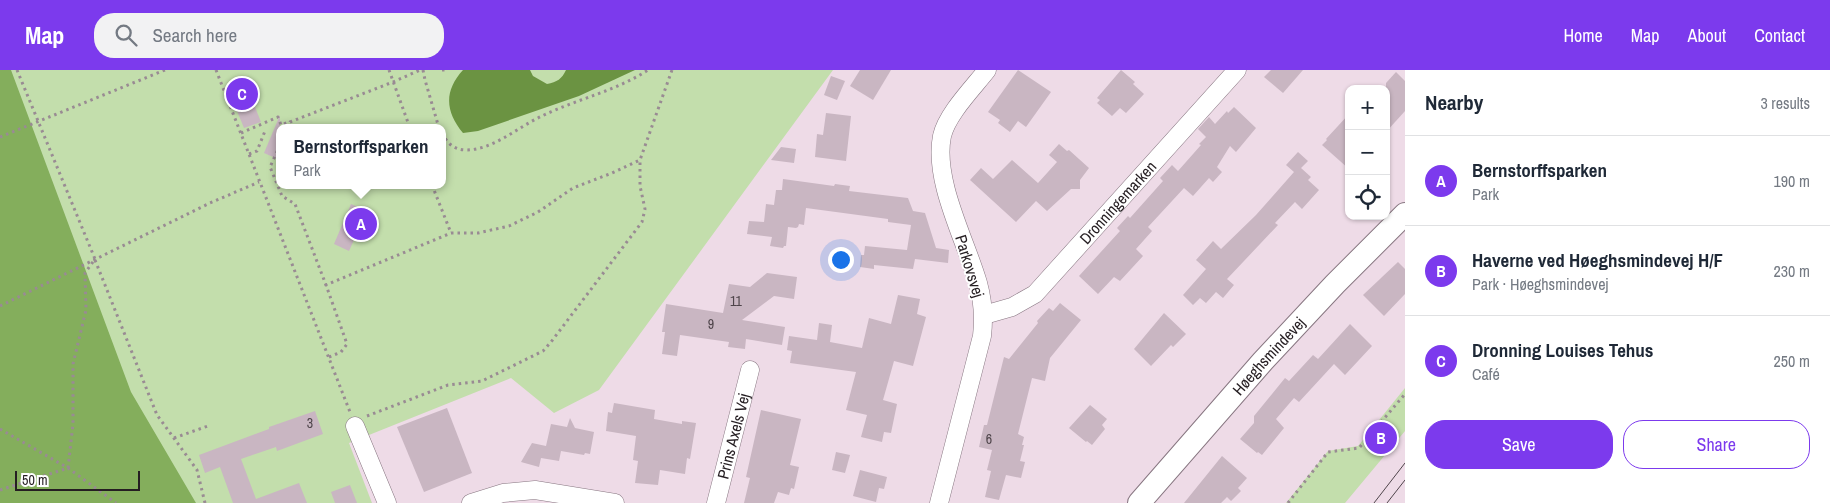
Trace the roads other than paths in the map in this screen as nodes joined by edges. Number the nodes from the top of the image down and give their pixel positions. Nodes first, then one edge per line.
1 (987, 70) edge
2 (1236, 70) edge
3 (1405, 214) edge
4 (984, 315) junction
5 (750, 370) dead end
6 (354, 424) road end
7 (387, 503) edge
8 (471, 503) edge
9 (615, 503) edge
10 (716, 503) edge
11 (939, 503) edge
12 (1139, 503) edge

1 - 4 street, Parkovsvej
2 - 4 street, Dronningemarken
3 - 12 street, Høeghsmindevej
4 - 11 street, Parkovsvej
5 - 10 street, Prins Axels Vej
6 - 7 street
8 - 9 street

